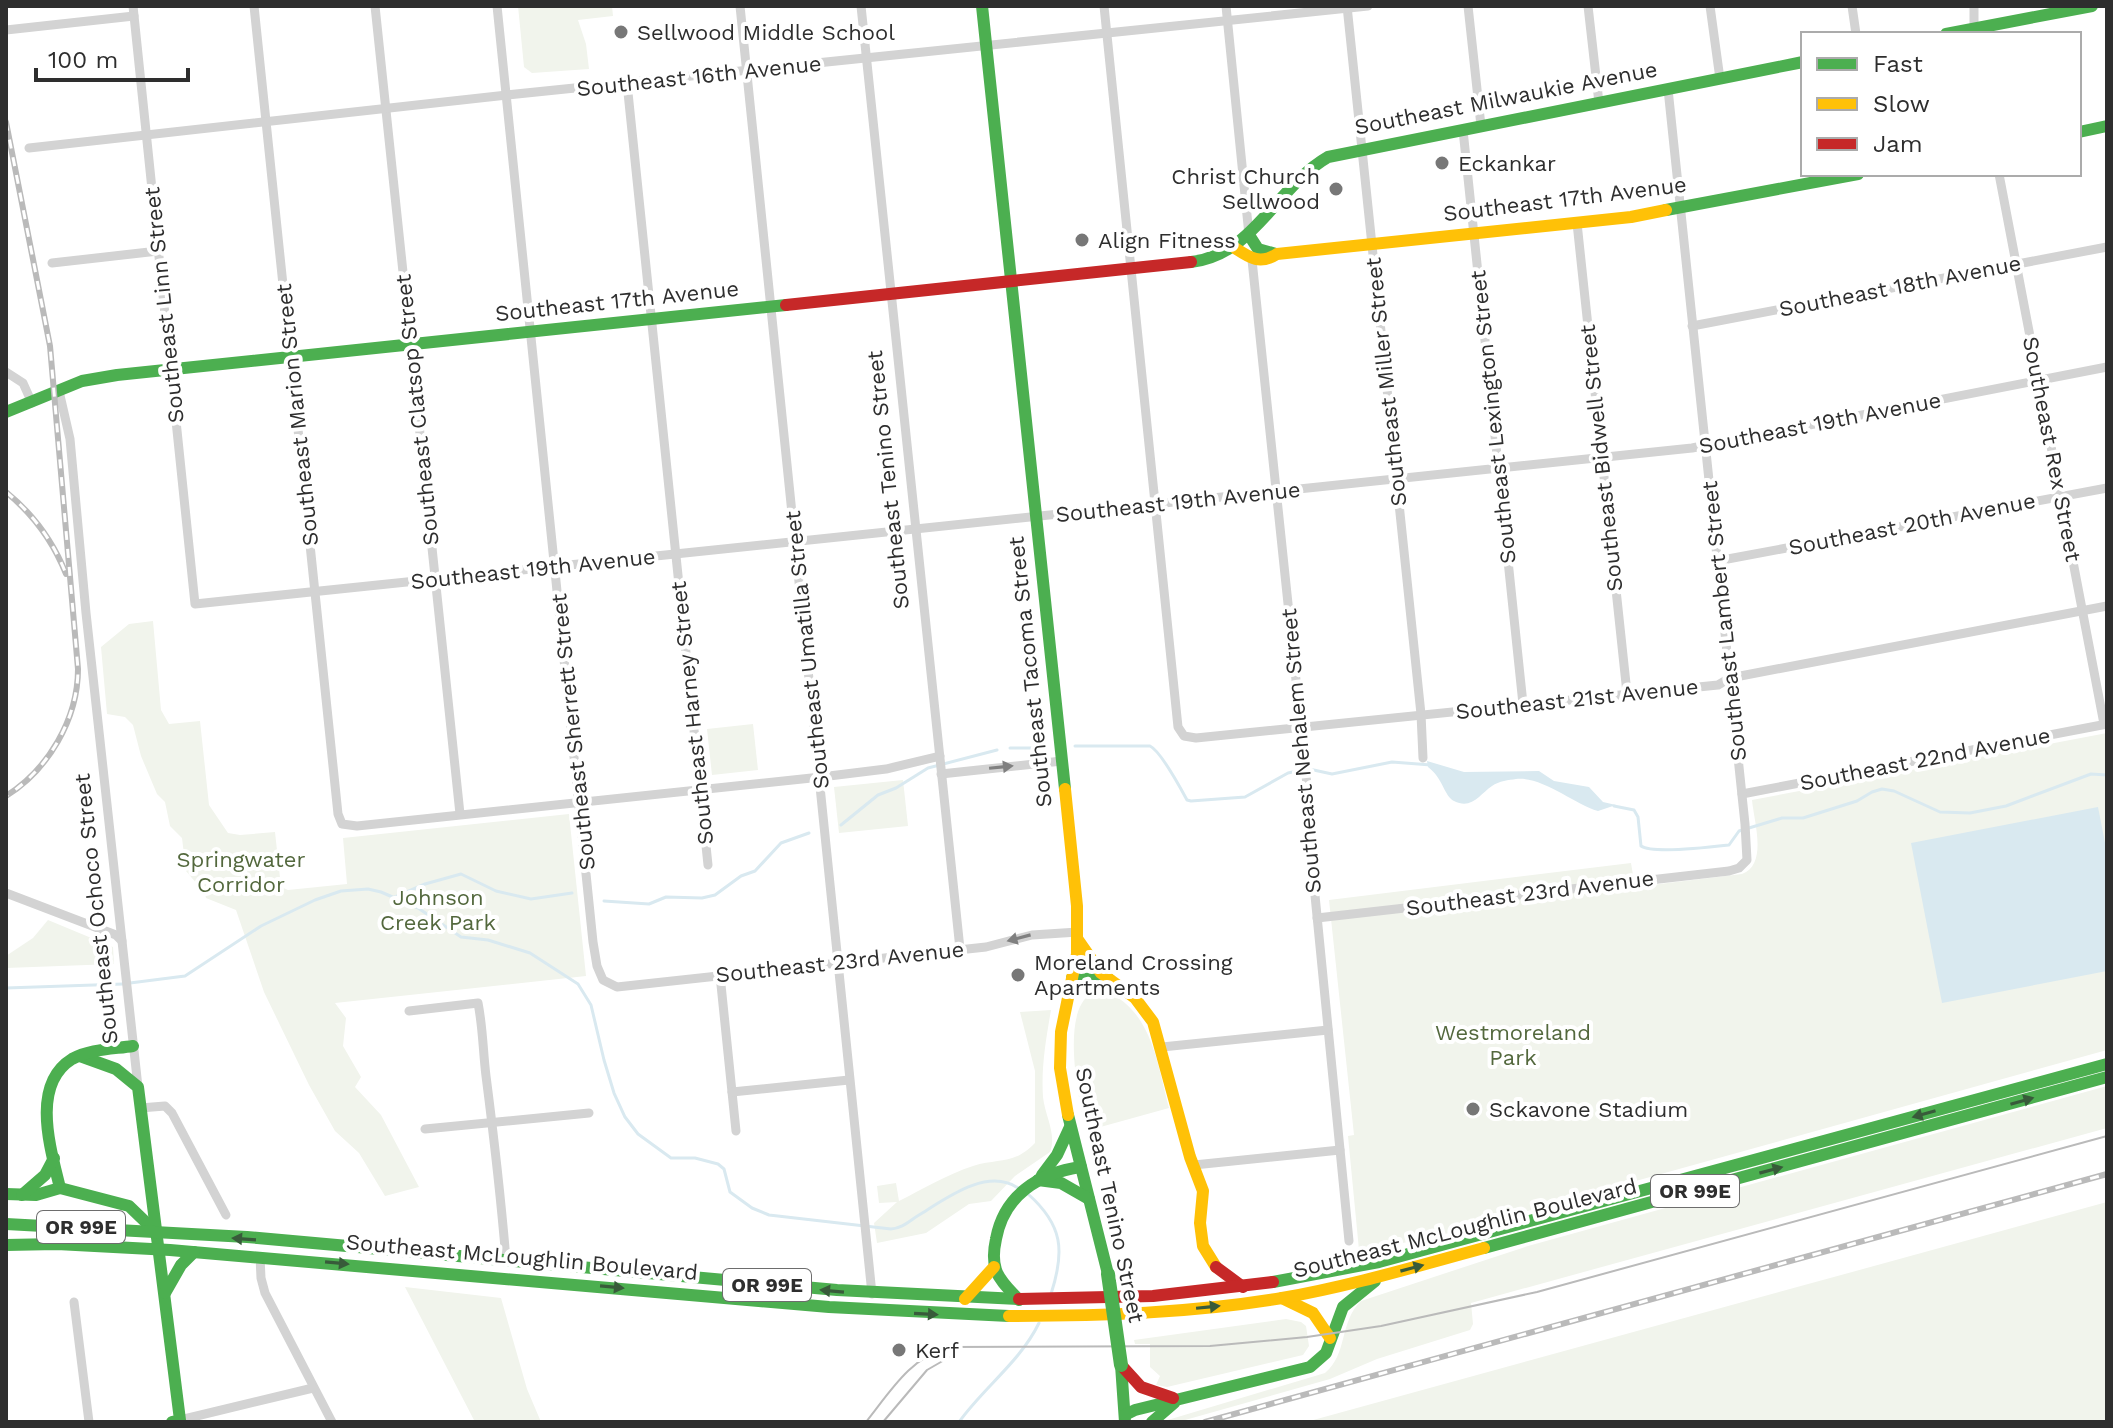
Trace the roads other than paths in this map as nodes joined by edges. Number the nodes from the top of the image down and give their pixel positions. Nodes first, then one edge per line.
1 (254, 6) edge
2 (375, 6) edge
3 (497, 6) edge
4 (740, 6) edge
5 (861, 6) edge
6 (982, 6) edge
7 (1104, 6) edge
8 (1226, 6) edge
9 (1368, 6) edge
10 (1468, 6) edge
11 (1588, 6) edge
12 (1710, 6) edge
13 (1852, 6) edge
14 (1974, 6) edge
15 (2092, 6) edge
16 (1347, 7) edge
17 (133, 11) edge
18 (1227, 21) junction
19 (6, 30) edge
20 (1974, 31) edge
21 (1856, 32) edge
22 (1106, 33) junction
23 (986, 47) junction
24 (866, 60) junction
25 (1801, 62) edge
26 (747, 71) junction
27 (1720, 79) junction
28 (627, 83) junction
29 (1668, 89) junction
30 (507, 95) junction
31 (1599, 103) junction
32 (386, 110) junction
33 (266, 122) junction
34 (1481, 126) junction
35 (2107, 126) edge
36 (1463, 130) junction
37 (2081, 132) edge
38 (146, 135) junction
39 (29, 148) dead end
40 (1362, 150) junction
41 (1848, 176) edge
42 (1999, 176) edge
43 (1680, 208) junction
44 (1577, 223) junction
45 (1474, 233) junction
46 (1249, 235) junction
47 (1372, 244) junction
48 (2107, 247) edge
49 (1235, 248) junction
50 (158, 251) junction
51 (1277, 254) junction
52 (1252, 260) junction
53 (52, 263) dead end
54 (2017, 264) junction
55 (1131, 270) junction
56 (1011, 282) junction
57 (891, 294) junction
58 (771, 307) junction
59 (651, 319) junction
60 (1692, 326) junction
61 (531, 332) junction
62 (411, 344) junction
63 (290, 357) junction
64 (2107, 367) edge
65 (170, 369) junction
66 (6, 372) edge
67 (2039, 381) junction
68 (59, 391) junction
69 (32, 403) junction
70 (6, 412) edge
71 (1705, 445) junction
72 (1601, 458) junction
73 (1498, 469) junction
74 (1396, 479) junction
75 (2107, 488) edge
76 (1276, 492) junction
77 (2060, 497) junction
78 (1156, 504) junction
79 (1036, 517) junction
80 (916, 530) junction
81 (796, 541) junction
82 (675, 553) junction
83 (1717, 561) junction
84 (555, 567) junction
85 (435, 580) junction
86 (316, 591) junction
87 (195, 604) joint
88 (2107, 606) edge
89 (2083, 611) junction
90 (1730, 678) junction
91 (1627, 693) junction
92 (1523, 704) junction
93 (1421, 714) junction
94 (2106, 724) edge
95 (1301, 727) junction
96 (940, 756) junction
97 (1423, 758) dead end
98 (1062, 761) junction
99 (941, 771) junction
100 (821, 777) junction
101 (700, 789) junction
102 (1742, 794) junction
103 (580, 801) junction
104 (460, 814) junction
105 (708, 865) dead end
106 (1742, 866) joint
107 (6, 893) edge
108 (1317, 918) junction
109 (1078, 936) junction
110 (122, 941) junction
111 (960, 949) junction
112 (838, 962) junction
113 (720, 975) junction
114 (1072, 978) junction
115 (603, 980) joint
116 (1110, 980) junction
117 (409, 1011) dead end
118 (1328, 1030) junction
119 (133, 1046) junction
120 (1162, 1047) junction
121 (80, 1056) junction
122 (2107, 1064) edge
123 (2107, 1077) edge
124 (849, 1080) junction
125 (138, 1087) junction
126 (732, 1092) junction
127 (140, 1108) junction
128 (589, 1113) dead end
129 (493, 1121) junction
130 (1070, 1127) junction
131 (425, 1129) dead end
132 (736, 1131) dead end
133 (1340, 1150) junction
134 (54, 1158) junction
135 (1194, 1165) junction
136 (1081, 1167) junction
137 (1038, 1180) junction
138 (60, 1188) junction
139 (6, 1194) edge
140 (22, 1195) junction
141 (1089, 1199) junction
142 (226, 1215) dead end
143 (6, 1224) edge
144 (156, 1232) junction
145 (1349, 1241) dead end
146 (6, 1245) edge
147 (159, 1249) junction
148 (194, 1252) junction
149 (260, 1257) junction
150 (506, 1260) junction
151 (994, 1267) junction
152 (1379, 1277) junction
153 (1243, 1287) junction
154 (165, 1293) junction
155 (872, 1294) junction
156 (1282, 1298) junction
157 (965, 1299) junction
158 (1019, 1300) junction
159 (74, 1302) dead end
160 (1330, 1338) junction
161 (1121, 1365) junction
162 (313, 1388) junction
163 (1179, 1400) junction
164 (1125, 1418) edge
165 (178, 1421) edge
166 (89, 1422) edge
167 (332, 1422) edge
168 (1152, 1422) edge

1 - 33 street, Southeast Marion Street
2 - 32 street, Southeast Clatsop Street
3 - 30 street, Southeast Sherrett Street
4 - 26 street, Southeast Umatilla Street
5 - 24 street, Southeast Tenino Street
6 - 23 main road, Southeast Tacoma Street
7 - 22 street
8 - 18 street
9 - 16 street, Southeast 16th Avenue
10 - 34 street
11 - 31 street
12 - 27 street
13 - 21 street
14 - 20 street
15 - 20 main road
16 - 18 street, Southeast 16th Avenue
16 - 40 street, Southeast Miller Street
17 - 19 street
17 - 38 street, Southeast Linn Street
18 - 22 street, Southeast 16th Avenue
18 - 46 street
22 - 23 street, Southeast 16th Avenue
22 - 55 street
23 - 24 street, Southeast 16th Avenue
23 - 56 main road, Southeast Tacoma Street
24 - 26 street, Southeast 16th Avenue
24 - 57 street, Southeast Tenino Street
25 - 27 main road, Southeast Milwaukie Avenue
26 - 28 street, Southeast 16th Avenue
26 - 58 street, Southeast Umatilla Street
27 - 29 main road, Southeast Milwaukie Avenue
28 - 30 street, Southeast 16th Avenue
28 - 59 street, Southeast Harney Street
29 - 31 main road, Southeast Milwaukie Avenue
29 - 43 street, Southeast Lambert Street
30 - 32 street, Southeast 16th Avenue
30 - 61 street, Southeast Sherrett Street
31 - 34 main road, Southeast Milwaukie Avenue
32 - 33 street, Southeast 16th Avenue
32 - 62 street, Southeast Clatsop Street
33 - 38 street, Southeast 16th Avenue
33 - 63 street, Southeast Marion Street
34 - 36 main road, Southeast Milwaukie Avenue
35 - 37 main road
36 - 40 main road, Southeast Milwaukie Avenue
36 - 45 street, Southeast Lexington Street
38 - 39 street, Southeast 16th Avenue
38 - 50 street, Southeast Linn Street
40 - 46 main road, Southeast Milwaukie Avenue
40 - 47 street, Southeast Miller Street
41 - 43 main road, Southeast 17th Avenue
42 - 54 street, Southeast Rex Street
43 - 44 main road, Southeast 17th Avenue
43 - 60 street, Southeast Lambert Street
44 - 45 main road, Southeast 17th Avenue
44 - 72 street, Southeast Bidwell Street
45 - 47 main road, Southeast 17th Avenue
45 - 73 street, Southeast Lexington Street
46 - 49 main road, Southeast 17th Avenue
46 - 51 main road
47 - 51 main road, Southeast 17th Avenue
47 - 74 street, Southeast Miller Street
48 - 54 street, Southeast 18th Avenue
49 - 52 main road
49 - 55 main road, Southeast 17th Avenue
50 - 53 street
50 - 65 street, Southeast Linn Street
51 - 52 main road, Southeast 17th Avenue
52 - 76 street, Southeast Nehalem Street
54 - 60 street, Southeast 18th Avenue
54 - 67 street, Southeast Rex Street
55 - 56 main road, Southeast 17th Avenue
55 - 78 street
56 - 57 main road, Southeast 17th Avenue
56 - 79 main road, Southeast Tacoma Street
57 - 58 main road, Southeast 17th Avenue
57 - 80 street, Southeast Tenino Street
58 - 59 main road, Southeast 17th Avenue
58 - 81 street, Southeast Umatilla Street
59 - 61 main road, Southeast 17th Avenue
59 - 82 street, Southeast Harney Street
60 - 71 street, Southeast Lambert Street
61 - 62 main road, Southeast 17th Avenue
61 - 84 street, Southeast Sherrett Street
62 - 63 main road, Southeast 17th Avenue
62 - 85 street, Southeast Clatsop Street
63 - 65 main road, Southeast 17th Avenue
63 - 86 street, Southeast Marion Street
64 - 67 street, Southeast 19th Avenue
65 - 68 main road, Southeast 17th Avenue
65 - 87 street, Southeast Linn Street
66 - 69 street
67 - 71 street, Southeast 19th Avenue
67 - 77 street, Southeast Rex Street
68 - 69 main road, Southeast 17th Avenue
68 - 110 street, Southeast Ochoco Street
69 - 70 main road, Southeast 17th Avenue
71 - 72 street, Southeast 19th Avenue
71 - 83 street, Southeast Lambert Street
72 - 73 street, Southeast 19th Avenue
72 - 91 street, Southeast Bidwell Street
73 - 74 street, Southeast 19th Avenue
73 - 92 street, Southeast Lexington Street
74 - 76 street, Southeast 19th Avenue
74 - 93 street, Southeast Miller Street
75 - 77 street, Southeast 20th Avenue
76 - 78 street, Southeast 19th Avenue
76 - 95 street, Southeast Nehalem Street
77 - 83 street, Southeast 20th Avenue
77 - 89 street, Southeast Rex Street
78 - 79 street, Southeast 19th Avenue
78 - 95 street, Southeast 21st Avenue
79 - 80 street, Southeast 19th Avenue
79 - 98 main road, Southeast Tacoma Street
80 - 81 street, Southeast 19th Avenue
80 - 96 street, Southeast Tenino Street
81 - 82 street, Southeast 19th Avenue
81 - 100 street, Southeast Umatilla Street
82 - 84 street, Southeast 19th Avenue
82 - 101 street, Southeast Harney Street
83 - 90 street, Southeast Lambert Street
84 - 85 street, Southeast 19th Avenue
84 - 103 street, Southeast Sherrett Street
85 - 86 street, Southeast 19th Avenue
85 - 104 street, Southeast Clatsop Street
86 - 87 street, Southeast 19th Avenue
86 - 104 street, Southeast Marion Street
88 - 89 street, Southeast 21st Avenue
89 - 90 street, Southeast 21st Avenue
89 - 94 street, Southeast Rex Street
90 - 91 street, Southeast 21st Avenue
90 - 102 street, Southeast Lambert Street
91 - 92 street, Southeast 21st Avenue
92 - 93 street, Southeast 21st Avenue
93 - 95 street, Southeast 21st Avenue
93 - 97 street, Southeast Miller Street
94 - 102 street, Southeast 22nd Avenue
95 - 108 street, Southeast Nehalem Street
96 - 99 street, Southeast Tenino Street
96 - 100 street
99 -> 98 street
98 - 109 main road, Southeast Tacoma Street
99 - 111 street, Southeast Tenino Street
100 - 101 street
100 - 112 street, Southeast Umatilla Street
101 - 103 street
101 - 105 street, Southeast Harney Street
102 - 106 street, Southeast Lambert Street
103 - 104 street
103 - 115 street, Southeast Sherrett Street
106 - 108 street, Southeast 23rd Avenue
107 - 110 street
108 - 118 street, Southeast Nehalem Street
109 -> 111 street, Southeast 23rd Avenue
109 - 114 main road, Southeast Tacoma Street
109 - 116 main road
110 - 119 street, Southeast Ochoco Street
111 - 112 street, Southeast 23rd Avenue
112 - 113 street, Southeast 23rd Avenue
112 - 124 street, Southeast Umatilla Street
113 - 115 street, Southeast 23rd Avenue
113 - 126 street
114 - 116 main road
114 - 130 main road, Southeast Tenino Street
116 - 120 main road
117 - 129 street
118 - 120 street
118 - 133 street, Southeast Nehalem Street
119 - 121 main road
119 - 125 street, Southeast Ochoco Street
120 - 135 main road
121 - 125 main road
121 - 134 main road
122 -> 153 main road, Southeast McLoughlin Boulevard / OR 99E
152 -> 123 main road, Southeast McLoughlin Boulevard / OR 99E
124 - 126 street
124 - 155 street, Southeast Umatilla Street
125 - 127 main road, Southeast Ochoco Street
126 - 132 street
127 - 142 street
127 - 144 main road, Southeast Ochoco Street
128 - 129 street
129 - 131 street
129 - 150 street
130 - 136 main road, Southeast Tenino Street
130 - 137 main road
133 - 135 street
133 - 145 street, Southeast Nehalem Street
134 - 138 main road
134 - 140 main road
135 - 153 main road
136 - 137 main road
136 - 141 main road, Southeast Tenino Street
137 - 141 main road
137 - 151 main road
138 - 140 main road
138 - 144 main road
139 - 140 main road
141 - 161 main road, Southeast Tenino Street, bridge
143 - 144 main road, Southeast McLoughlin Boulevard / OR 99E
144 - 147 main road, Southeast Ochoco Street
150 -> 144 main road, Southeast McLoughlin Boulevard / OR 99E
146 - 147 main road, Southeast McLoughlin Boulevard / OR 99E
147 - 148 main road, Southeast McLoughlin Boulevard / OR 99E
147 - 154 main road, Southeast Ochoco Street
148 - 149 main road, Southeast McLoughlin Boulevard / OR 99E
148 - 154 main road
149 -> 156 main road, Southeast McLoughlin Boulevard / OR 99E
149 - 162 street
155 -> 150 main road, Southeast McLoughlin Boulevard / OR 99E
151 - 157 main road
151 - 158 main road
152 - 156 main road, Southeast McLoughlin Boulevard / OR 99E
152 - 160 main road
153 - 158 main road, Southeast McLoughlin Boulevard / OR 99E
154 - 165 main road, Southeast Ochoco Street
155 - 157 main road, Southeast McLoughlin Boulevard / OR 99E
156 - 160 main road
157 - 158 main road, Southeast McLoughlin Boulevard / OR 99E
159 - 166 street
160 - 163 main road
161 - 163 main road
161 - 164 main road, Southeast Tenino Street
162 - 165 street
162 - 167 street
163 - 164 main road
163 - 168 main road

